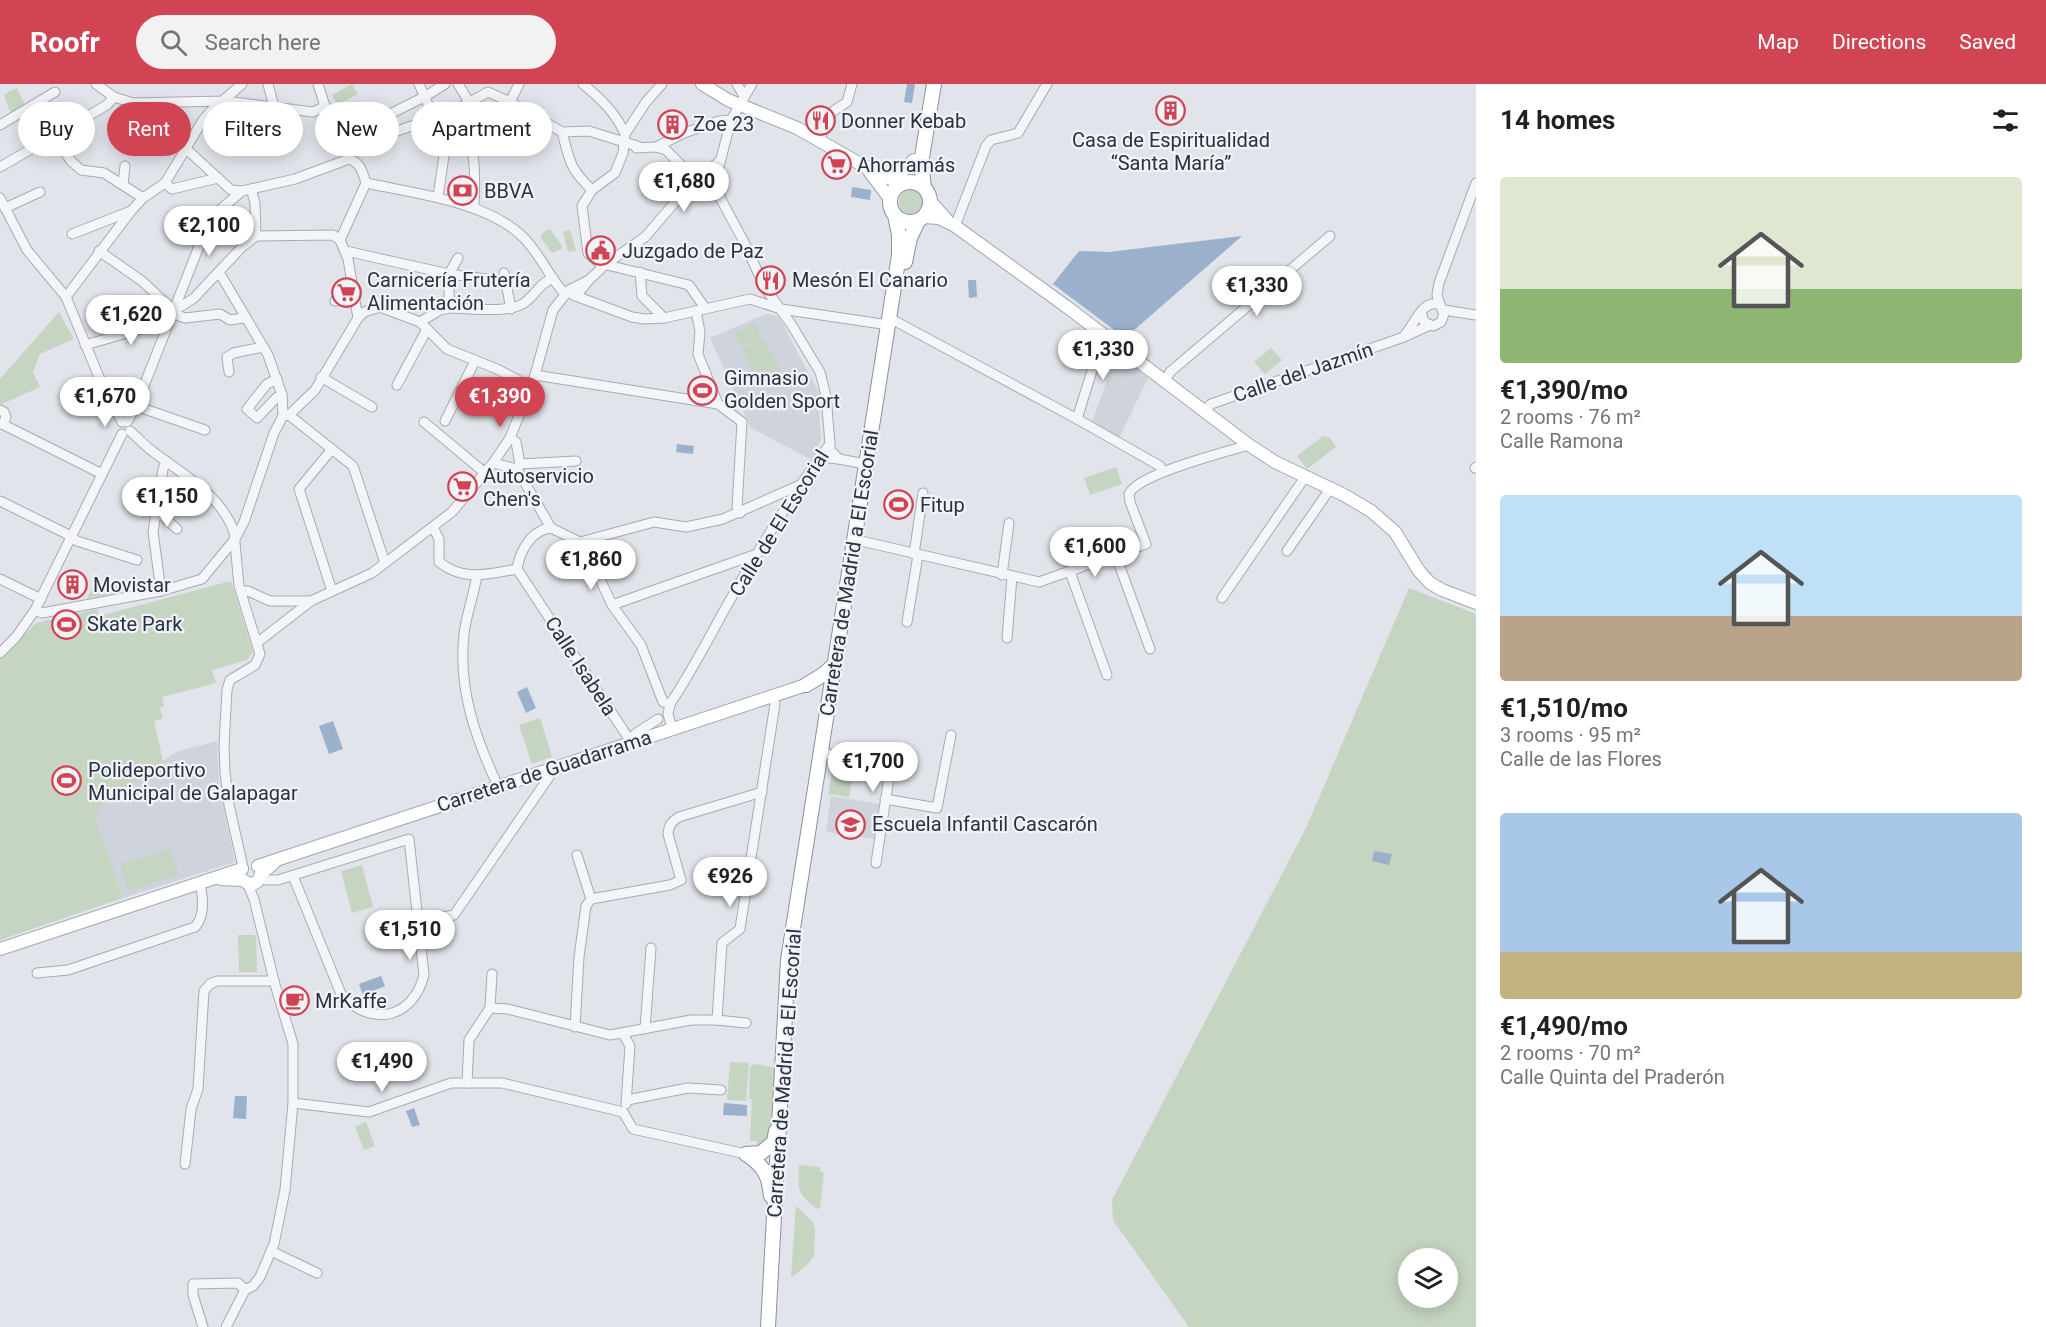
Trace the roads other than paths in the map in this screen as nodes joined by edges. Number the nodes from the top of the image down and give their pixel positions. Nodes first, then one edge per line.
1 (96, 84) edge
2 (242, 84) edge
3 (268, 84) edge
4 (318, 84) edge
5 (419, 84) edge
6 (445, 84) edge
7 (458, 84) edge
8 (481, 84) edge
9 (519, 84) edge
10 (583, 84) edge
11 (662, 84) edge
12 (702, 84) edge
13 (737, 84) edge
14 (752, 84) edge
15 (852, 84) edge
16 (927, 84) edge
17 (934, 84) edge
18 (1047, 84) edge
19 (55, 92) dead end
20 (490, 93) junction
21 (426, 96) junction
22 (114, 97) junction
23 (741, 100) junction
24 (229, 101) junction
25 (130, 102) edge
26 (181, 102) edge
27 (236, 102) edge
28 (273, 102) edge
29 (324, 102) edge
30 (428, 102) edge
31 (465, 102) edge
32 (470, 102) edge
33 (510, 102) joint
34 (632, 104) dead end
35 (399, 110) edge
36 (641, 111) junction
37 (95, 112) edge
38 (731, 120) junction
39 (0, 125) edge
40 (552, 126) edge
41 (562, 132) junction
42 (625, 138) junction
43 (819, 140) junction
44 (191, 142) edge
45 (640, 147) junction
46 (656, 147) junction
47 (191, 153) edge
48 (623, 153) junction
49 (19, 156) edge
50 (68, 156) edge
51 (182, 156) edge
52 (349, 156) joint
53 (444, 156) edge
54 (473, 156) edge
55 (914, 160) junction
56 (720, 161) junction
57 (125, 166) dead end
58 (864, 166) junction
59 (0, 167) edge
60 (886, 176) junction
61 (218, 178) junction
62 (695, 179) junction
63 (165, 183) junction
64 (366, 183) junction
65 (904, 183) junction
66 (1476, 183) edge
67 (123, 184) junction
68 (924, 187) junction
69 (247, 190) junction
70 (592, 190) junction
71 (40, 192) dead end
72 (438, 197) junction
73 (0, 198) edge
74 (143, 198) junction
75 (890, 199) junction
76 (930, 201) junction
77 (5, 208) junction
78 (474, 208) junction
79 (131, 211) junction
80 (895, 215) junction
81 (921, 219) junction
82 (952, 225) junction
83 (72, 234) dead end
84 (256, 236) junction
85 (1330, 236) dead end
86 (340, 240) junction
87 (99, 251) junction
88 (346, 251) junction
89 (588, 253) junction
90 (458, 258) dead end
91 (606, 264) junction
92 (219, 272) junction
93 (640, 272) junction
94 (449, 273) junction
95 (504, 273) dead end
96 (591, 277) junction
97 (553, 278) junction
98 (487, 279) dead end
99 (1439, 283) junction
100 (765, 288) junction
101 (565, 294) junction
102 (576, 296) junction
103 (66, 297) junction
104 (354, 297) junction
105 (750, 299) junction
106 (335, 301) dead end
107 (778, 305) junction
108 (1442, 307) junction
109 (449, 308) junction
110 (1424, 308) junction
111 (511, 309) junction
112 (700, 309) junction
113 (171, 314) junction
114 (1473, 315) edge
115 (244, 318) junction
116 (358, 318) junction
117 (664, 318) junction
118 (891, 321) junction
119 (1441, 322) junction
120 (424, 326) junction
121 (1430, 326) junction
122 (1103, 335) junction
123 (1404, 337) junction
124 (86, 345) junction
125 (263, 347) junction
126 (475, 361) junction
127 (229, 372) dead end
128 (535, 375) junction
129 (321, 377) junction
130 (277, 379) junction
131 (1165, 381) junction
132 (397, 385) dead end
133 (528, 392) junction
134 (283, 398) junction
135 (718, 404) junction
136 (136, 406) junction
137 (298, 406) junction
138 (372, 407) dead end
139 (0, 410) edge
140 (1206, 411) junction
141 (286, 416) junction
142 (1077, 418) junction
143 (445, 421) dead end
144 (424, 422) dead end
145 (1, 424) edge
146 (125, 427) junction
147 (205, 430) dead end
148 (510, 438) junction
149 (830, 444) junction
150 (1249, 445) junction
151 (332, 449) junction
152 (820, 458) junction
153 (839, 459) junction
154 (166, 461) junction
155 (576, 461) dead end
156 (493, 463) junction
157 (866, 464) junction
158 (519, 466) junction
159 (1163, 472) junction
160 (485, 473) junction
161 (102, 474) junction
162 (1305, 477) junction
163 (800, 485) junction
164 (1330, 489) junction
165 (923, 493) dead end
166 (0, 501) edge
167 (156, 510) junction
168 (740, 513) junction
169 (1009, 523) dead end
170 (434, 527) junction
171 (551, 528) junction
172 (177, 529) dead end
173 (71, 537) junction
174 (235, 539) junction
175 (861, 541) junction
176 (580, 542) junction
177 (1287, 551) dead end
178 (757, 554) junction
179 (916, 554) junction
180 (1116, 556) junction
181 (137, 560) dead end
182 (385, 563) junction
183 (517, 569) junction
184 (1070, 572) junction
185 (477, 576) junction
186 (1007, 576) junction
187 (0, 579) edge
188 (161, 591) junction
189 (240, 591) junction
190 (332, 591) junction
191 (1222, 598) dead end
192 (41, 600) junction
193 (312, 601) junction
194 (1476, 603) edge
195 (612, 605) junction
196 (35, 610) junction
197 (907, 622) dead end
198 (1007, 638) dead end
199 (258, 642) junction
200 (1150, 649) dead end
201 (0, 653) edge
202 (834, 665) junction
203 (1107, 675) dead end
204 (806, 685) junction
205 (773, 695) junction
206 (830, 695) junction
207 (667, 703) junction
208 (664, 726) junction
209 (951, 735) dead end
210 (631, 742) junction
211 (827, 754) junction
212 (547, 770) junction
213 (498, 786) junction
214 (762, 792) junction
215 (885, 800) junction
216 (578, 855) dead end
217 (876, 863) dead end
218 (251, 874) junction
219 (293, 876) junction
220 (200, 884) junction
221 (591, 899) junction
222 (430, 919) dead end
223 (651, 948) dead end
224 (0, 949) edge
225 (37, 973) dead end
226 (492, 974) dead end
227 (274, 981) junction
228 (490, 1008) junction
229 (717, 1020) junction
230 (746, 1023) dead end
231 (575, 1027) junction
232 (645, 1029) junction
233 (623, 1034) junction
234 (467, 1083) junction
235 (721, 1090) dead end
236 (627, 1100) junction
237 (781, 1100) junction
238 (293, 1103) junction
239 (623, 1112) junction
240 (746, 1154) junction
241 (185, 1164) dead end
242 (774, 1238) junction
243 (271, 1251) junction
244 (317, 1273) dead end
245 (245, 1290) junction
246 (203, 1327) edge
247 (226, 1327) edge
248 (768, 1327) edge
249 (776, 1327) edge

1 - 22 street
2 - 24 street
3 - 28 street
4 - 29 street
5 - 21 street
6 - 21 street
7 - 31 street
8 - 20 street
9 - 33 street
10 - 42 street
11 - 36 street
12 - 23 main road
13 - 23 street
14 - 23 street
15 - 43 street
16 - 55 highway
17 - 68 highway
18 - 82 street
19 - 39 street
20 - 32 street
20 - 33 street
21 - 30 street
21 - 35 street
22 - 25 street
22 - 37 street
23 - 38 street
23 - 43 main road
24 - 26 street
24 - 27 street
24 - 44 street
34 - 36 street
36 - 42 street
38 - 46 street
38 - 56 street
40 - 41 street
41 - 42 street
41 - 70 street
42 - 45 street
42 - 48 street
43 - 58 main road
45 - 46 street
45 - 48 street
46 - 62 street
47 - 61 street
48 - 70 street
49 - 59 street
50 - 67 street
51 - 63 street
52 - 64 street
52 - 69 street
53 - 72 street
54 - 78 street
55 - 60 main road
55 - 65 highway
56 - 62 street
56 - 100 street, Calle de El Escorial
57 - 67 street
58 - 60 main road
58 - 75 main road
60 - 65 main road
61 - 63 street
61 - 69 street
62 - 91 street
63 - 74 street
64 - 72 street
64 - 86 street
65 - 68 highway
65 - 75 highway
66 - 99 street
67 - 74 street
68 - 76 highway
69 - 84 street
69 - 113 street
70 - 89 street
71 - 77 street
72 - 78 street
73 - 77 street
74 - 79 street
75 - 80 highway
76 - 81 highway
76 - 82 main road
77 - 103 street
78 - 97 street
79 - 83 street
79 - 87 street
80 - 81 highway
80 - 118 highway, Carretera de Madrid a El Escorial
81 - 82 main road
81 - 118 highway, Carretera de Madrid a El Escorial
82 - 122 main road
84 - 86 street
84 - 92 street
85 - 131 street
86 - 88 street
87 - 103 street
87 - 113 street
88 - 94 street
88 - 104 street
89 - 91 street
89 - 96 street
90 - 94 street
91 - 93 street
91 - 96 street
92 - 113 street
92 - 115 street
93 - 112 street
93 - 117 street
94 - 98 street
94 - 109 street
95 - 111 street
96 - 101 street
96 - 102 street
97 - 101 street
97 - 111 street
99 - 108 street
99 - 110 street
100 - 105 street
100 - 107 street, Calle de El Escorial
101 - 102 street
101 - 128 street
102 - 117 street
103 - 124 street
104 - 106 street
104 - 116 street
105 - 107 street
105 - 112 street
107 - 118 street
107 - 149 street, Calle de El Escorial
108 - 110 street
108 - 114 street
108 - 119 street
109 - 111 street
109 - 120 street
110 - 121 street
110 - 123 street
112 - 117 street
112 - 135 street
113 - 115 street
113 - 124 street
113 - 136 street
114 - 119 street
115 - 125 street
116 - 120 street
116 - 129 street
118 - 142 street
118 - 157 highway, Carretera de Madrid a El Escorial
118 - 175 highway, Carretera de Madrid a El Escorial
119 - 121 street
120 - 126 street
120 - 132 street
121 - 123 street, Calle del Jazmín
122 - 131 main road
122 - 142 street
123 - 140 street, Calle del Jazmín
124 - 146 street
125 - 127 street
125 - 130 street
126 - 133 street
126 - 143 street
128 - 133 street
128 - 135 street
129 - 137 street
129 - 138 street
130 - 134 street
130 - 134 street
131 - 140 main road
133 - 148 street
134 - 137 street
134 - 141 street
135 - 168 street
136 - 146 street
136 - 147 street
137 - 141 street
139 - 145 street
140 - 150 main road
141 - 151 street
141 - 174 street
142 - 159 street
144 - 160 street
145 - 161 street
146 - 154 street
146 - 161 street
148 - 156 street
148 - 158 street
149 - 152 street, Calle de El Escorial
149 - 153 street
150 - 159 street
150 - 162 main road
151 - 182 street
151 - 190 street
152 - 153 street
152 - 163 street, Calle de El Escorial
153 - 157 street
154 - 167 street
154 - 174 street
155 - 158 street
156 - 158 street
156 - 160 street
157 - 202 highway, Carretera de Madrid a El Escorial
158 - 171 street
159 - 180 street
160 - 170 street
161 - 173 street
162 - 164 main road
162 - 191 street
163 - 168 street
163 - 178 street, Calle de El Escorial
164 - 177 street
164 - 194 main road
165 - 179 street
166 - 173 street
167 - 172 street
167 - 188 street
168 - 176 street
169 - 186 street
170 - 182 street
170 - 185 street
171 - 176 street
171 - 183 street
173 - 181 street
173 - 192 street
174 - 188 street
174 - 189 street
175 - 179 street
175 - 211 highway, Carretera de Madrid a El Escorial
176 - 195 street
178 - 195 street
178 - 207 street, Calle de El Escorial
179 - 186 street
179 - 197 street
180 - 184 street
180 - 200 street
182 - 190 street
183 - 185 street
183 - 210 street, Calle Isabela
184 - 186 street
184 - 203 street
185 - 213 street
186 - 198 street
187 - 192 street
188 - 196 street
189 - 193 street
189 - 199 street
190 - 193 street
192 - 196 street
193 - 199 street
195 - 207 street
196 - 201 street
199 - 218 street
202 - 204 highway
202 - 206 highway, Carretera de Madrid a El Escorial
204 - 205 main road, Carretera de Guadarrama
204 - 206 highway
205 - 208 main road, Carretera de Guadarrama
205 - 214 street
206 - 237 highway, Carretera de Madrid a El Escorial
207 - 208 street, Calle de El Escorial
207 - 208 street
208 - 210 main road, Carretera de Guadarrama
209 - 215 street
210 - 212 main road, Carretera de Guadarrama
211 - 215 street
211 - 249 highway, Carretera de Madrid a El Escorial
212 - 213 main road, Carretera de Guadarrama
212 - 222 street
213 - 218 main road, Carretera de Guadarrama
214 - 221 street
214 - 229 street
215 - 217 street
216 - 221 street
218 - 219 street
218 - 220 main road, Carretera de Guadarrama
218 - 227 street
219 - 219 street
220 - 224 main road, Carretera de Guadarrama
220 - 225 street
221 - 231 street
223 - 232 street
226 - 228 street
227 - 238 street
227 - 241 street
228 - 231 street
228 - 234 street
229 - 230 street
229 - 232 street
231 - 233 street
232 - 233 street
233 - 236 street
234 - 238 street
234 - 239 street
235 - 236 street
236 - 239 street
237 - 240 highway
237 - 242 highway, Carretera de Madrid a El Escorial
238 - 243 street
239 - 240 street
240 - 242 highway
242 - 248 highway, Carretera de Madrid a El Escorial
243 - 244 street
243 - 245 street
245 - 246 street
245 - 247 street

